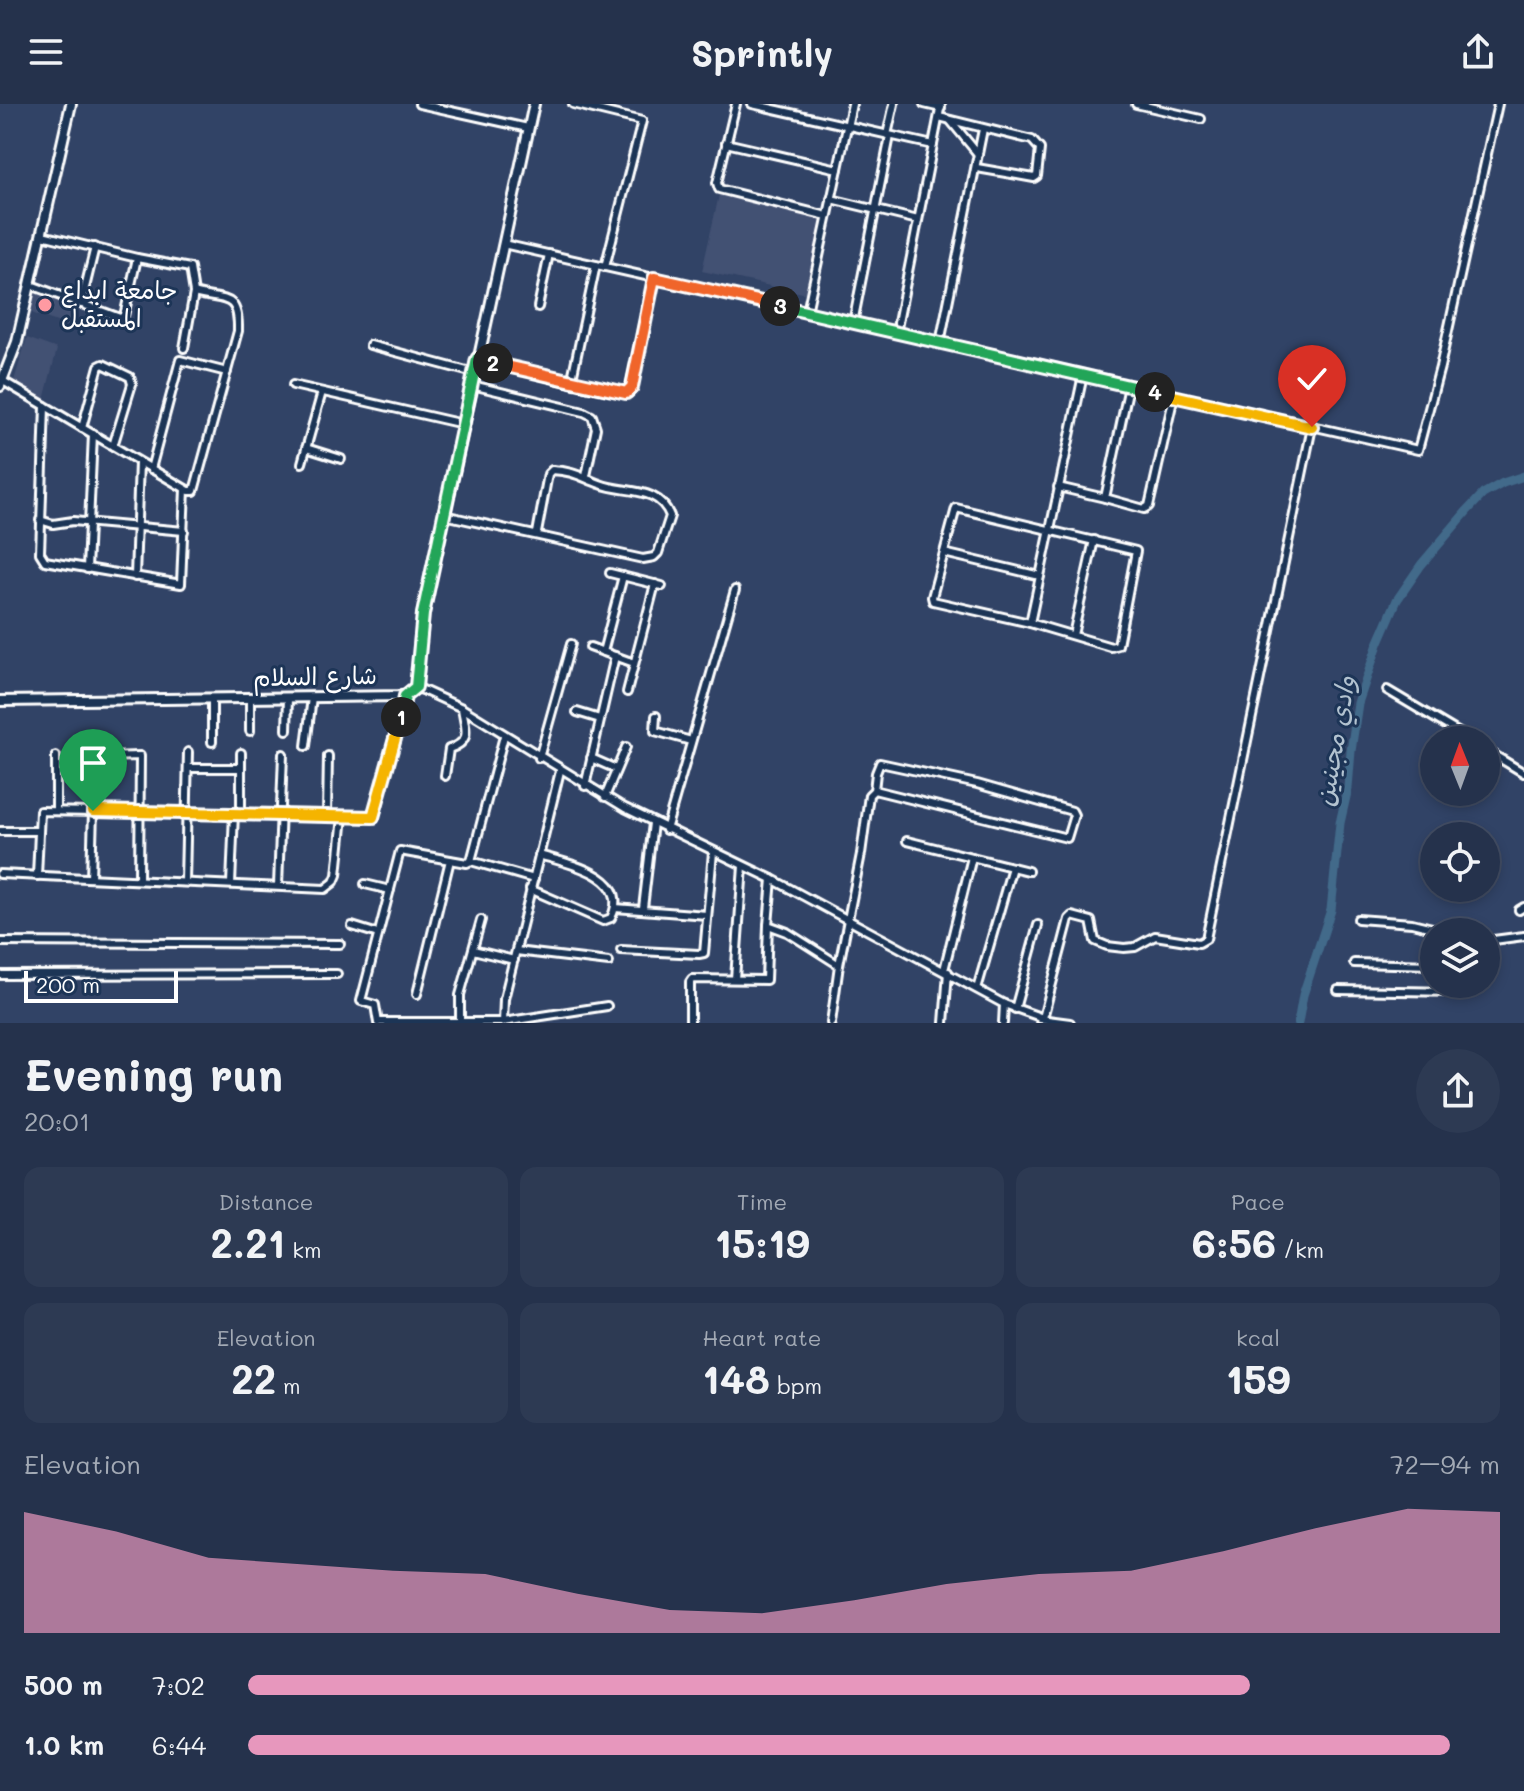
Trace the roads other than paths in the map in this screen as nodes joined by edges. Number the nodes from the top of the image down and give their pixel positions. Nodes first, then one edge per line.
1 (71, 104) edge
2 (419, 104) edge
3 (534, 104) edge
4 (573, 104) edge
5 (736, 104) edge
6 (752, 104) edge
7 (852, 104) edge
8 (894, 104) edge
9 (924, 104) edge
10 (1136, 104) edge
11 (1498, 104) edge
12 (941, 106) edge
13 (939, 117) junction
14 (1201, 119) dead end
15 (950, 120) junction
16 (848, 124) junction
17 (528, 128) junction
18 (983, 129) junction
19 (889, 135) junction
20 (726, 143) junction
21 (933, 145) junction
22 (978, 155) junction
23 (977, 168) junction
24 (838, 169) junction
25 (831, 199) junction
26 (874, 210) junction
27 (827, 216) junction
28 (918, 220) junction
29 (42, 235) junction
30 (503, 244) junction
31 (95, 247) junction
32 (549, 254) junction
33 (137, 258) junction
34 (596, 265) junction
35 (605, 267) junction
36 (654, 278) junction
37 (31, 285) junction
38 (194, 293) junction
39 (81, 304) junction
40 (538, 307) dead end
41 (807, 312) junction
42 (853, 323) junction
43 (896, 333) junction
44 (940, 343) junction
45 (370, 345) dead end
46 (184, 348) dead end
47 (477, 359) junction
48 (227, 372) junction
49 (474, 373) junction
50 (1083, 375) junction
51 (571, 383) junction
52 (1, 384) edge
53 (293, 385) dead end
54 (472, 385) junction
55 (1129, 386) junction
56 (322, 392) junction
57 (1174, 396) junction
58 (45, 406) junction
59 (463, 424) junction
60 (1312, 427) junction
61 (82, 428) junction
62 (93, 434) junction
63 (113, 446) junction
64 (306, 448) junction
65 (341, 459) dead end
66 (139, 462) junction
67 (302, 463) dead end
68 (151, 469) junction
69 (586, 476) junction
70 (1058, 487) junction
71 (185, 489) junction
72 (1105, 498) junction
73 (444, 515) junction
74 (40, 520) junction
75 (89, 522) junction
76 (137, 526) junction
77 (1050, 528) junction
78 (184, 531) junction
79 (537, 533) junction
80 (1094, 540) junction
81 (944, 553) junction
82 (87, 569) junction
83 (610, 573) dead end
84 (623, 576) junction
85 (1040, 576) junction
86 (135, 577) junction
87 (735, 590) dead end
88 (1030, 623) junction
89 (1073, 635) junction
90 (571, 644) dead end
91 (590, 647) dead end
92 (603, 652) junction
93 (615, 656) junction
94 (634, 663) junction
95 (416, 687) junction
96 (1387, 690) dead end
97 (627, 692) dead end
98 (405, 696) junction
99 (312, 697) junction
100 (250, 698) junction
101 (288, 698) junction
102 (212, 699) junction
103 (0, 701) edge
104 (462, 708) junction
105 (577, 712) dead end
106 (656, 716) dead end
107 (600, 719) junction
108 (1447, 726) edge
109 (287, 730) dead end
110 (250, 731) dead end
111 (504, 736) junction
112 (691, 741) junction
113 (212, 742) dead end
114 (306, 746) dead end
115 (626, 747) dead end
116 (188, 752) dead end
117 (241, 753) dead end
118 (283, 754) dead end
119 (56, 756) dead end
120 (328, 756) dead end
121 (539, 758) junction
122 (591, 758) junction
123 (1500, 758) edge
124 (188, 768) junction
125 (241, 768) junction
126 (616, 769) junction
127 (560, 771) junction
128 (1524, 773) edge
129 (445, 776) dead end
130 (585, 786) junction
131 (874, 790) junction
132 (605, 797) junction
133 (56, 811) junction
134 (97, 811) junction
135 (142, 811) junction
136 (188, 812) junction
137 (238, 813) junction
138 (281, 815) junction
139 (327, 815) junction
140 (343, 816) junction
141 (653, 823) junction
142 (666, 830) junction
143 (0, 831) edge
144 (38, 831) junction
145 (907, 841) dead end
146 (713, 852) junction
147 (539, 855) junction
148 (972, 857) junction
149 (450, 860) junction
150 (471, 861) junction
151 (743, 866) junction
152 (1012, 867) junction
153 (1028, 871) dead end
154 (0, 874) edge
155 (37, 876) junction
156 (91, 878) junction
157 (534, 879) junction
158 (772, 879) junction
159 (139, 880) junction
160 (185, 882) junction
161 (231, 884) junction
162 (365, 884) dead end
163 (278, 886) junction
164 (530, 889) junction
165 (390, 890) junction
166 (615, 908) junction
167 (643, 908) junction
168 (707, 915) junction
169 (848, 919) junction
170 (1358, 919) dead end
171 (481, 920) dead end
172 (768, 925) junction
173 (1038, 925) dead end
174 (1420, 925) edge
175 (352, 926) dead end
176 (378, 934) junction
177 (1524, 936) edge
178 (1500, 939) edge
179 (0, 942) edge
180 (340, 944) dead end
181 (473, 950) junction
182 (621, 950) dead end
183 (516, 951) junction
184 (514, 960) junction
185 (609, 962) dead end
186 (1354, 963) dead end
187 (839, 965) junction
188 (1420, 965) edge
189 (946, 971) junction
190 (337, 974) dead end
191 (0, 975) edge
192 (735, 979) junction
193 (977, 989) junction
194 (1338, 990) dead end
195 (1420, 991) edge
196 (417, 994) dead end
197 (1004, 1004) junction
198 (607, 1006) dead end
199 (1015, 1009) junction
200 (1040, 1019) junction
201 (378, 1022) edge
202 (503, 1022) edge
203 (415, 1023) edge
204 (460, 1023) edge
205 (466, 1023) edge
206 (690, 1023) edge
207 (831, 1023) edge
208 (935, 1023) edge
209 (944, 1023) edge
210 (1003, 1023) edge
211 (1070, 1023) edge

1 - 29 main road
2 - 17 street
3 - 17 main road
4 - 35 street
5 - 20 street
6 - 16 street
7 - 16 street
8 - 19 street
9 - 12 street
10 - 14 street
11 - 60 street
12 - 13 street
13 - 15 street
13 - 21 street
15 - 18 street
15 - 22 street
16 - 19 street
16 - 24 street
17 - 30 main road
18 - 22 street
18 - 23 street
19 - 21 street
19 - 26 street
20 - 24 street
20 - 27 street
21 - 28 street
22 - 23 street
23 - 44 street
24 - 25 street
25 - 26 street
25 - 27 street
26 - 28 street
26 - 42 street
27 - 41 street
28 - 43 street
29 - 31 street
29 - 37 main road
30 - 32 street
30 - 47 main road
31 - 33 street
31 - 39 street
32 - 34 street
32 - 40 street
33 - 38 street
33 - 39 street
34 - 35 street
34 - 51 street
35 - 36 street
36 - 41 street
36 - 51 street
37 - 39 street
37 - 52 main road
38 - 46 street
38 - 48 street
41 - 42 street
42 - 43 street
43 - 44 street
44 - 50 street
45 - 49 street
47 - 49 main road
47 - 51 street
48 - 68 street
48 - 71 street
49 - 54 main road
50 - 55 street
50 - 70 street
52 - 58 street
53 - 56 street
54 - 59 main road
54 - 69 street
55 - 57 street
55 - 72 street
56 - 59 street
56 - 64 street
57 - 60 street
57 - 72 street
58 - 61 street
58 - 74 street
59 - 73 main road
60 - 200 street
61 - 62 street
61 - 63 street
62 - 63 street
62 - 75 street
63 - 66 street
64 - 65 street
64 - 67 street
66 - 68 street
66 - 76 street
68 - 71 street
69 - 79 street
69 - 79 street
70 - 72 street
70 - 77 street
71 - 78 street
73 - 79 street
73 - 95 main road
74 - 75 street
74 - 82 street
75 - 76 street
75 - 82 street
76 - 78 street
76 - 86 street
77 - 80 street
77 - 81 street
77 - 85 street
78 - 86 street
80 - 89 street
80 - 89 street
81 - 85 street
81 - 88 street
82 - 86 street
83 - 84 street
84 - 92 street
84 - 94 street
85 - 88 street
87 - 112 street
88 - 89 street
90 - 121 street
91 - 92 street
92 - 93 street
93 - 94 street
93 - 107 street
94 - 97 street
95 - 98 main road, شارع السلام
95 - 104 street
96 - 108 street
98 - 99 main road, شارع السلام
98 - 140 street
99 - 101 main road, شارع السلام
99 - 114 street
100 - 101 main road, شارع السلام
100 - 102 main road, شارع السلام
100 - 110 street
101 - 109 street
102 - 103 main road, شارع السلام
102 - 113 street
104 - 111 street
104 - 129 street
105 - 107 street
106 - 112 street
107 - 122 street
111 - 121 street
111 - 150 street
112 - 142 street
115 - 126 street
116 - 124 street
117 - 125 street
118 - 138 street
119 - 133 street
120 - 139 street
121 - 127 street
122 - 126 street
122 - 130 street
123 - 128 street
124 - 125 street
124 - 136 street
125 - 137 street
126 - 132 street
127 - 130 street
127 - 147 street
130 - 132 street
131 - 131 street
131 - 169 street
132 - 141 street
133 - 134 street
133 - 144 street
134 - 135 street
134 - 135 street
134 - 156 street
135 - 136 street
135 - 159 street
136 - 137 street
136 - 160 street
137 - 138 street
137 - 161 street
138 - 139 street
138 - 163 street
139 - 140 street
140 - 163 street
141 - 142 street
141 - 167 street
142 - 146 street
143 - 144 street
144 - 155 street
145 - 148 street
146 - 151 street
146 - 168 street
147 - 157 street
147 - 166 street
148 - 152 street
148 - 189 street
149 - 150 street
149 - 165 street
149 - 196 street
150 - 157 street
151 - 158 street
151 - 192 street
152 - 153 street
152 - 193 street
154 - 155 street
155 - 156 street
156 - 159 street
157 - 164 street
158 - 169 street
158 - 172 street
159 - 160 street
160 - 161 street
161 - 163 street
162 - 165 street
164 - 166 street
164 - 183 street
165 - 176 street
166 - 167 street
167 - 168 street
168 - 182 street
169 - 187 street
169 - 189 street
170 - 174 street
171 - 181 street
172 - 187 street
172 - 192 street
173 - 199 street
175 - 176 street
176 - 201 street
177 - 178 street
179 - 180 street
181 - 184 street
181 - 204 street
183 - 184 street
183 - 185 street
184 - 202 street
186 - 188 street
187 - 207 street
189 - 193 street
189 - 209 street
190 - 191 street
192 - 206 street
193 - 197 street
194 - 195 street
197 - 199 street
197 - 210 street
198 - 202 street
199 - 200 street
200 - 211 street
201 - 203 street
202 - 205 street
203 - 204 street
204 - 205 street
208 - 209 street

